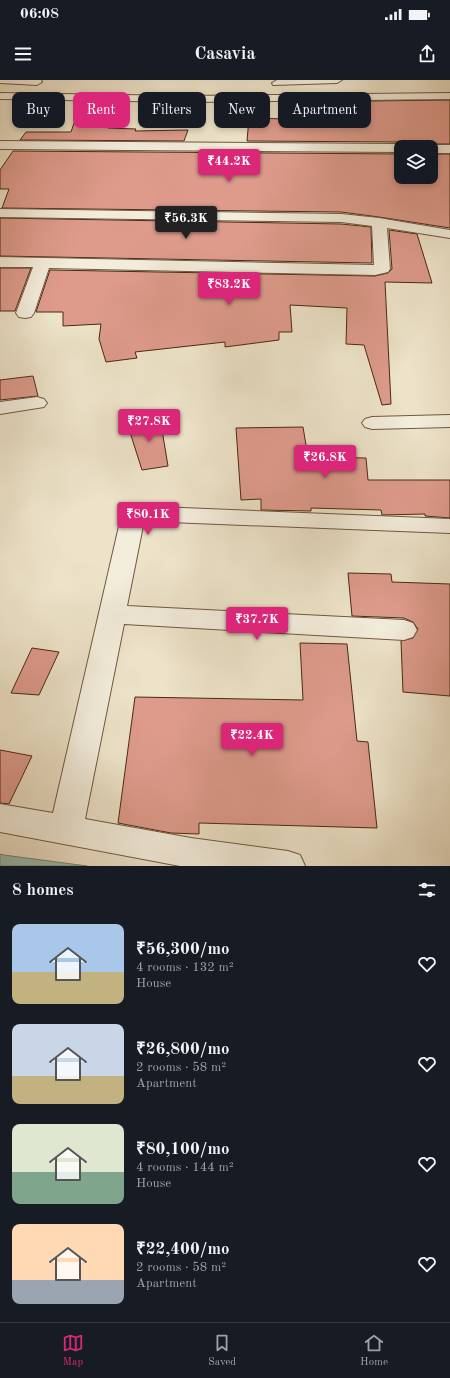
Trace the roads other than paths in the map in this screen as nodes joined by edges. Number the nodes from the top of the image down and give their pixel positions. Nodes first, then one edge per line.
1 (0, 80) edge
2 (337, 80) edge
3 (46, 82) dead end
4 (268, 83) dead end
5 (368, 86) dead end
6 (0, 96) edge
7 (375, 96) junction
8 (450, 96) edge
9 (0, 144) edge
10 (394, 148) edge
11 (438, 149) edge
12 (450, 149) edge
13 (0, 213) edge
14 (379, 222) junction
15 (450, 234) edge
16 (0, 262) edge
17 (43, 262) junction
18 (25, 313) dead end
19 (36, 404) dead end
20 (0, 408) edge
21 (450, 421) edge
22 (372, 423) dead end
23 (450, 526) edge
24 (112, 614) junction
25 (404, 630) dead end
26 (0, 818) edge
27 (66, 830) junction
28 (288, 866) edge

1 - 3 street
2 - 4 street
5 - 7 street
6 - 7 street
7 - 8 street
9 - 10 street
11 - 12 street
13 - 14 street
14 - 15 street
14 - 17 street
16 - 17 street
17 - 18 street
19 - 20 street
21 - 22 street
23 - 24 street
24 - 25 street
24 - 27 street
26 - 27 street
27 - 28 street

